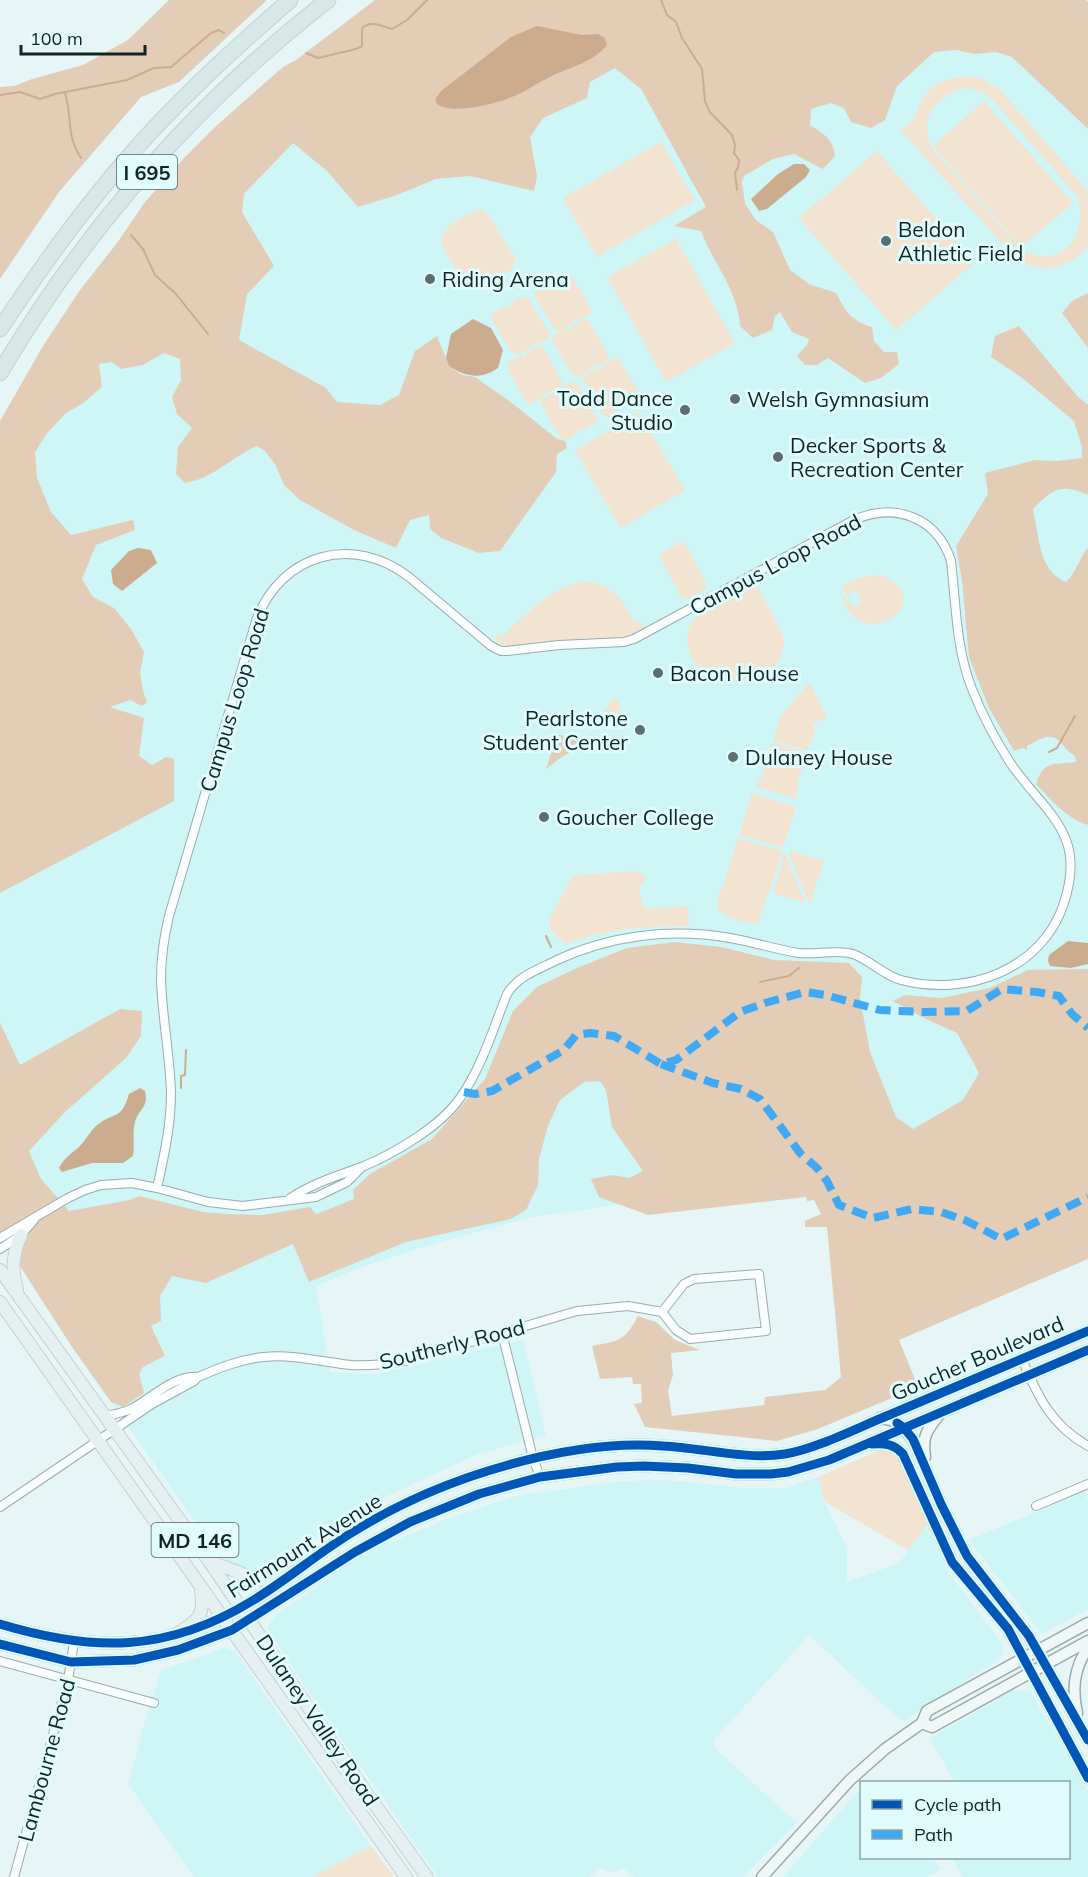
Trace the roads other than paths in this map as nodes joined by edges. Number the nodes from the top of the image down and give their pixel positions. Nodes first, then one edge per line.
1 (290, 0) edge
2 (328, 0) edge
3 (0, 329) edge
4 (0, 373) edge
5 (157, 1188) junction
6 (36, 1217) junction
7 (21, 1235) junction
8 (0, 1238) edge
9 (0, 1248) edge
10 (0, 1270) edge
11 (18, 1296) junction
12 (0, 1302) edge
13 (662, 1312) junction
14 (1088, 1331) edge
15 (502, 1333) junction
16 (1088, 1350) edge
17 (1022, 1359) junction
18 (1029, 1375) junction
19 (198, 1377) junction
20 (941, 1412) junction
21 (105, 1416) junction
22 (880, 1418) junction
23 (904, 1428) junction
24 (115, 1429) junction
25 (98, 1440) junction
26 (863, 1446) junction
27 (1088, 1446) edge
28 (533, 1458) junction
29 (926, 1470) junction
30 (540, 1477) junction
31 (1088, 1484) edge
32 (1036, 1506) dead end
33 (0, 1507) edge
34 (209, 1561) junction
35 (293, 1573) junction
36 (201, 1586) junction
37 (241, 1607) junction
38 (223, 1617) junction
39 (250, 1620) junction
40 (1088, 1623) edge
41 (0, 1624) edge
42 (232, 1630) junction
43 (176, 1635) junction
44 (1088, 1641) edge
45 (74, 1642) junction
46 (0, 1644) edge
47 (1088, 1648) edge
48 (1038, 1651) junction
49 (1023, 1658) junction
50 (0, 1661) edge
51 (71, 1662) junction
52 (1045, 1664) junction
53 (1031, 1672) junction
54 (68, 1680) junction
55 (154, 1703) dead end
56 (922, 1723) junction
57 (1087, 1739) edge
58 (1088, 1778) edge
59 (14, 1877) edge
60 (406, 1877) edge
61 (427, 1877) edge
62 (762, 1877) edge

1 - 3 highway, I 695
2 - 4 highway, I 695
5 - 5 street, Campus Loop Road
5 - 6 street, Campus Loop Road
6 - 7 street, Campus Loop Road
6 - 8 street, Campus Loop Road
7 - 9 street, Campus Loop Road
7 - 11 main road
10 - 11 main road, Dulaney Valley Road / MD 146
11 - 21 main road, Dulaney Valley Road / MD 146
12 - 25 main road, Dulaney Valley Road / MD 146
13 - 13 street
13 - 15 street, Southerly Road
14 - 17 main road, Goucher Boulevard
15 - 19 street, Southerly Road
15 - 28 street
16 - 18 main road, Goucher Boulevard
17 - 18 street
17 - 22 main road, Goucher Boulevard
18 - 20 main road, Goucher Boulevard
18 - 27 street
19 - 21 street, Southerly Road
19 - 24 street, Southerly Road
20 - 23 main road, Goucher Boulevard
20 - 29 main road
21 - 24 main road, Dulaney Valley Road / MD 146
22 - 23 main road
22 - 28 main road, Fairmount Avenue
23 - 26 main road, Fairmount Avenue
23 - 29 main road
24 - 25 street, Southerly Road
24 - 34 main road, Dulaney Valley Road / MD 146
25 - 33 street, Southerly Road
25 - 36 main road, Dulaney Valley Road / MD 146
26 - 30 main road, Fairmount Avenue
26 - 49 main road, Fairmount Avenue
28 - 30 street
28 - 35 main road, Fairmount Avenue
29 - 48 main road
30 - 39 main road, Fairmount Avenue
31 - 32 street
34 - 35 main road
34 - 37 main road, Dulaney Valley Road / MD 146
35 - 37 main road, Fairmount Avenue
36 - 38 main road, Dulaney Valley Road / MD 146
36 - 43 main road
37 - 38 main road, Fairmount Avenue
37 - 39 main road, Dulaney Valley Road / MD 146
38 - 42 main road, Dulaney Valley Road / MD 146
38 - 43 main road, Fairmount Avenue
39 - 42 main road, Fairmount Avenue
39 - 61 main road, Dulaney Valley Road / MD 146
40 - 48 main road
41 - 45 main road, Fairmount Avenue
42 - 51 main road, Fairmount Avenue
42 - 60 main road, Dulaney Valley Road / MD 146
43 - 45 main road, Fairmount Avenue
44 - 52 main road
45 - 51 street, Lambourne Road
46 - 51 main road, Fairmount Avenue
47 - 57 main road
48 - 49 main road
48 - 52 main road
49 - 53 main road, Fairmount Avenue
49 - 56 main road
50 - 54 street
51 - 54 street, Lambourne Road
52 - 53 main road
52 - 57 main road
53 - 56 main road
53 - 58 main road, Fairmount Avenue
54 - 55 street
54 - 59 street, Lambourne Road
56 - 62 main road

